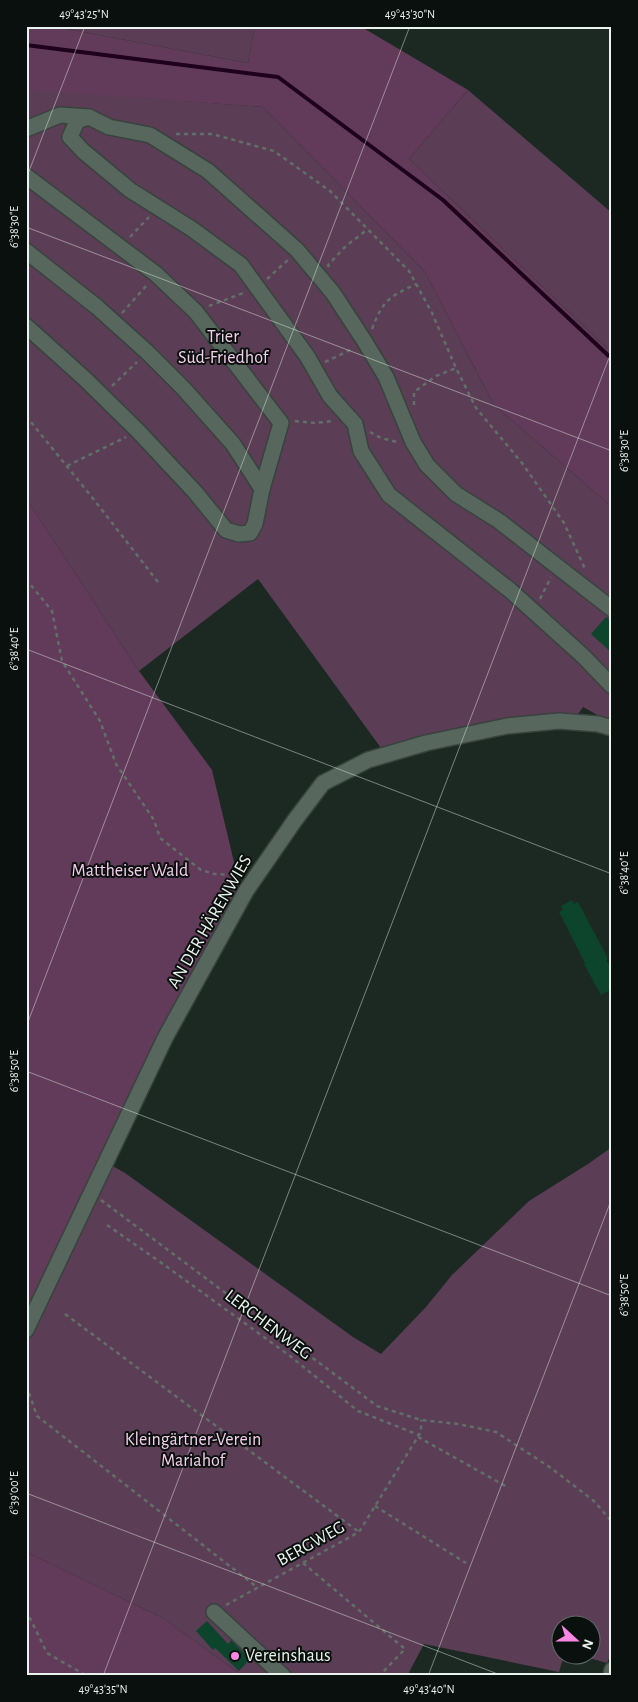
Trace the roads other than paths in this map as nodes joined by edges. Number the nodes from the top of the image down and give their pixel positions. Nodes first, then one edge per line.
1 (89, 117) junction
2 (26, 129) edge
3 (26, 176) edge
4 (26, 251) edge
5 (26, 326) edge
6 (262, 488) junction
7 (612, 609) edge
8 (612, 686) edge
9 (612, 728) edge
10 (26, 1330) edge
11 (214, 1612) road end
12 (612, 1670) edge
13 (283, 1676) edge
14 (611, 1676) edge

1 - 2 lane
1 - 7 lane
1 - 8 lane
3 - 6 lane
4 - 6 lane
5 - 6 lane
9 - 10 lane, AN DER HÄRENWIES
11 - 13 lane
12 - 14 lane

